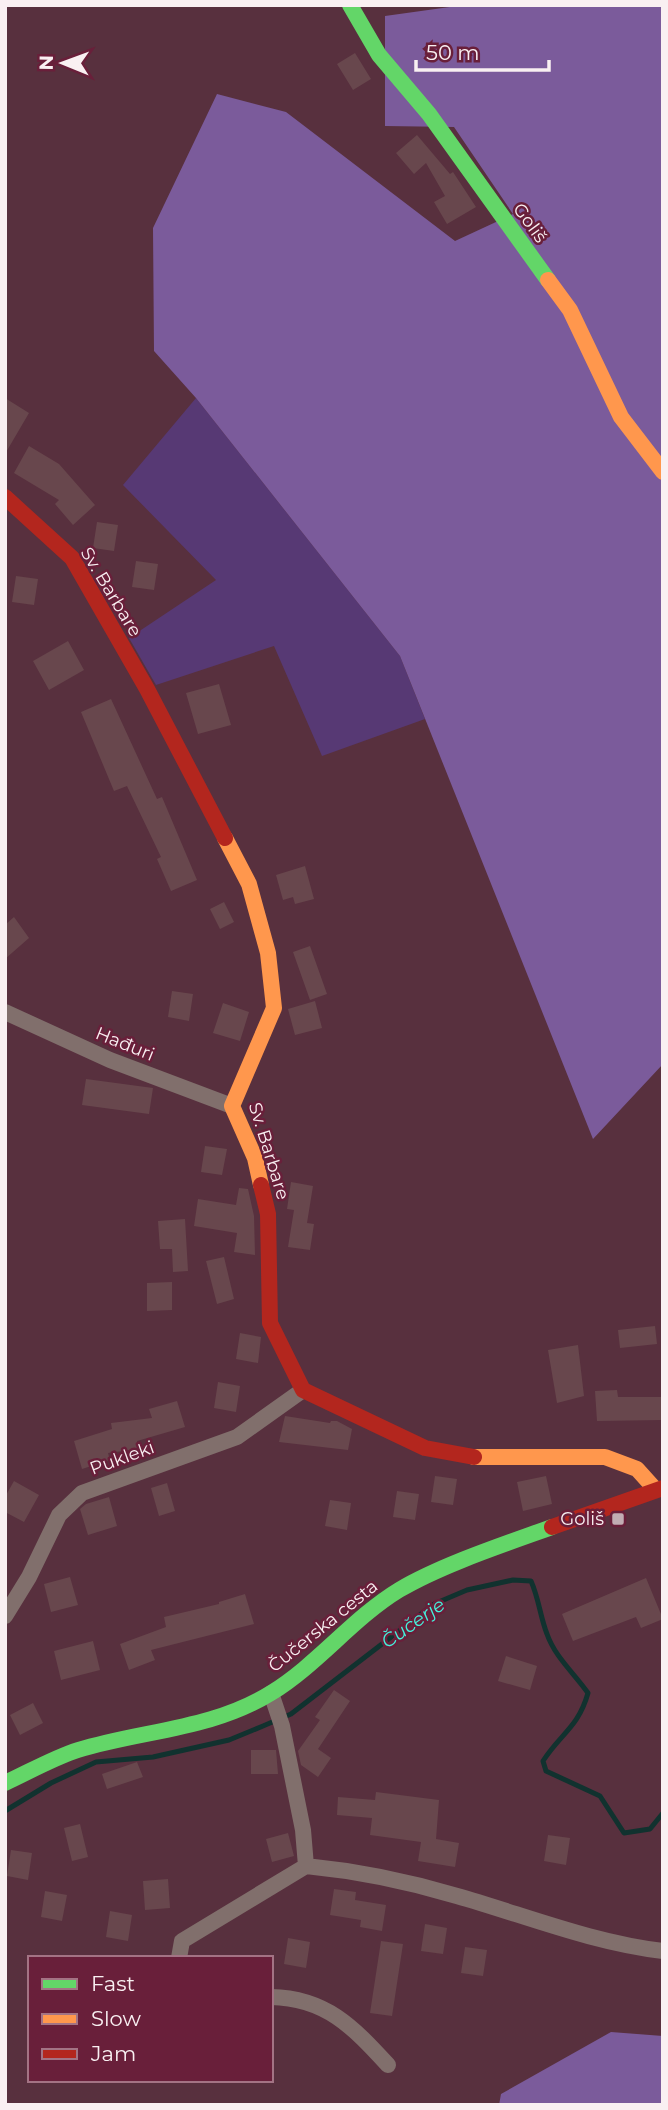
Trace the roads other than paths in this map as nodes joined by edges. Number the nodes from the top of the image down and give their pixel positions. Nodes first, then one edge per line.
1 (350, 5) edge
2 (663, 472) edge
3 (5, 497) edge
4 (5, 1012) edge
5 (232, 1106) junction
6 (303, 1390) junction
7 (659, 1488) edge
8 (5, 1616) edge
9 (273, 1700) junction
10 (5, 1783) edge
11 (306, 1866) junction
12 (663, 1951) edge
13 (179, 1956) edge
14 (273, 1997) edge
15 (388, 2065) dead end

1 - 2 street, Goliš
3 - 5 street, Sv. Barbare
4 - 5 street, Hađuri
5 - 6 street, Sv. Barbare
6 - 7 street
6 - 8 street, Pukleki
7 - 9 street, Čučerska cesta
9 - 10 street, Čučerska cesta
9 - 11 street
11 - 12 street
11 - 13 street
14 - 15 street

